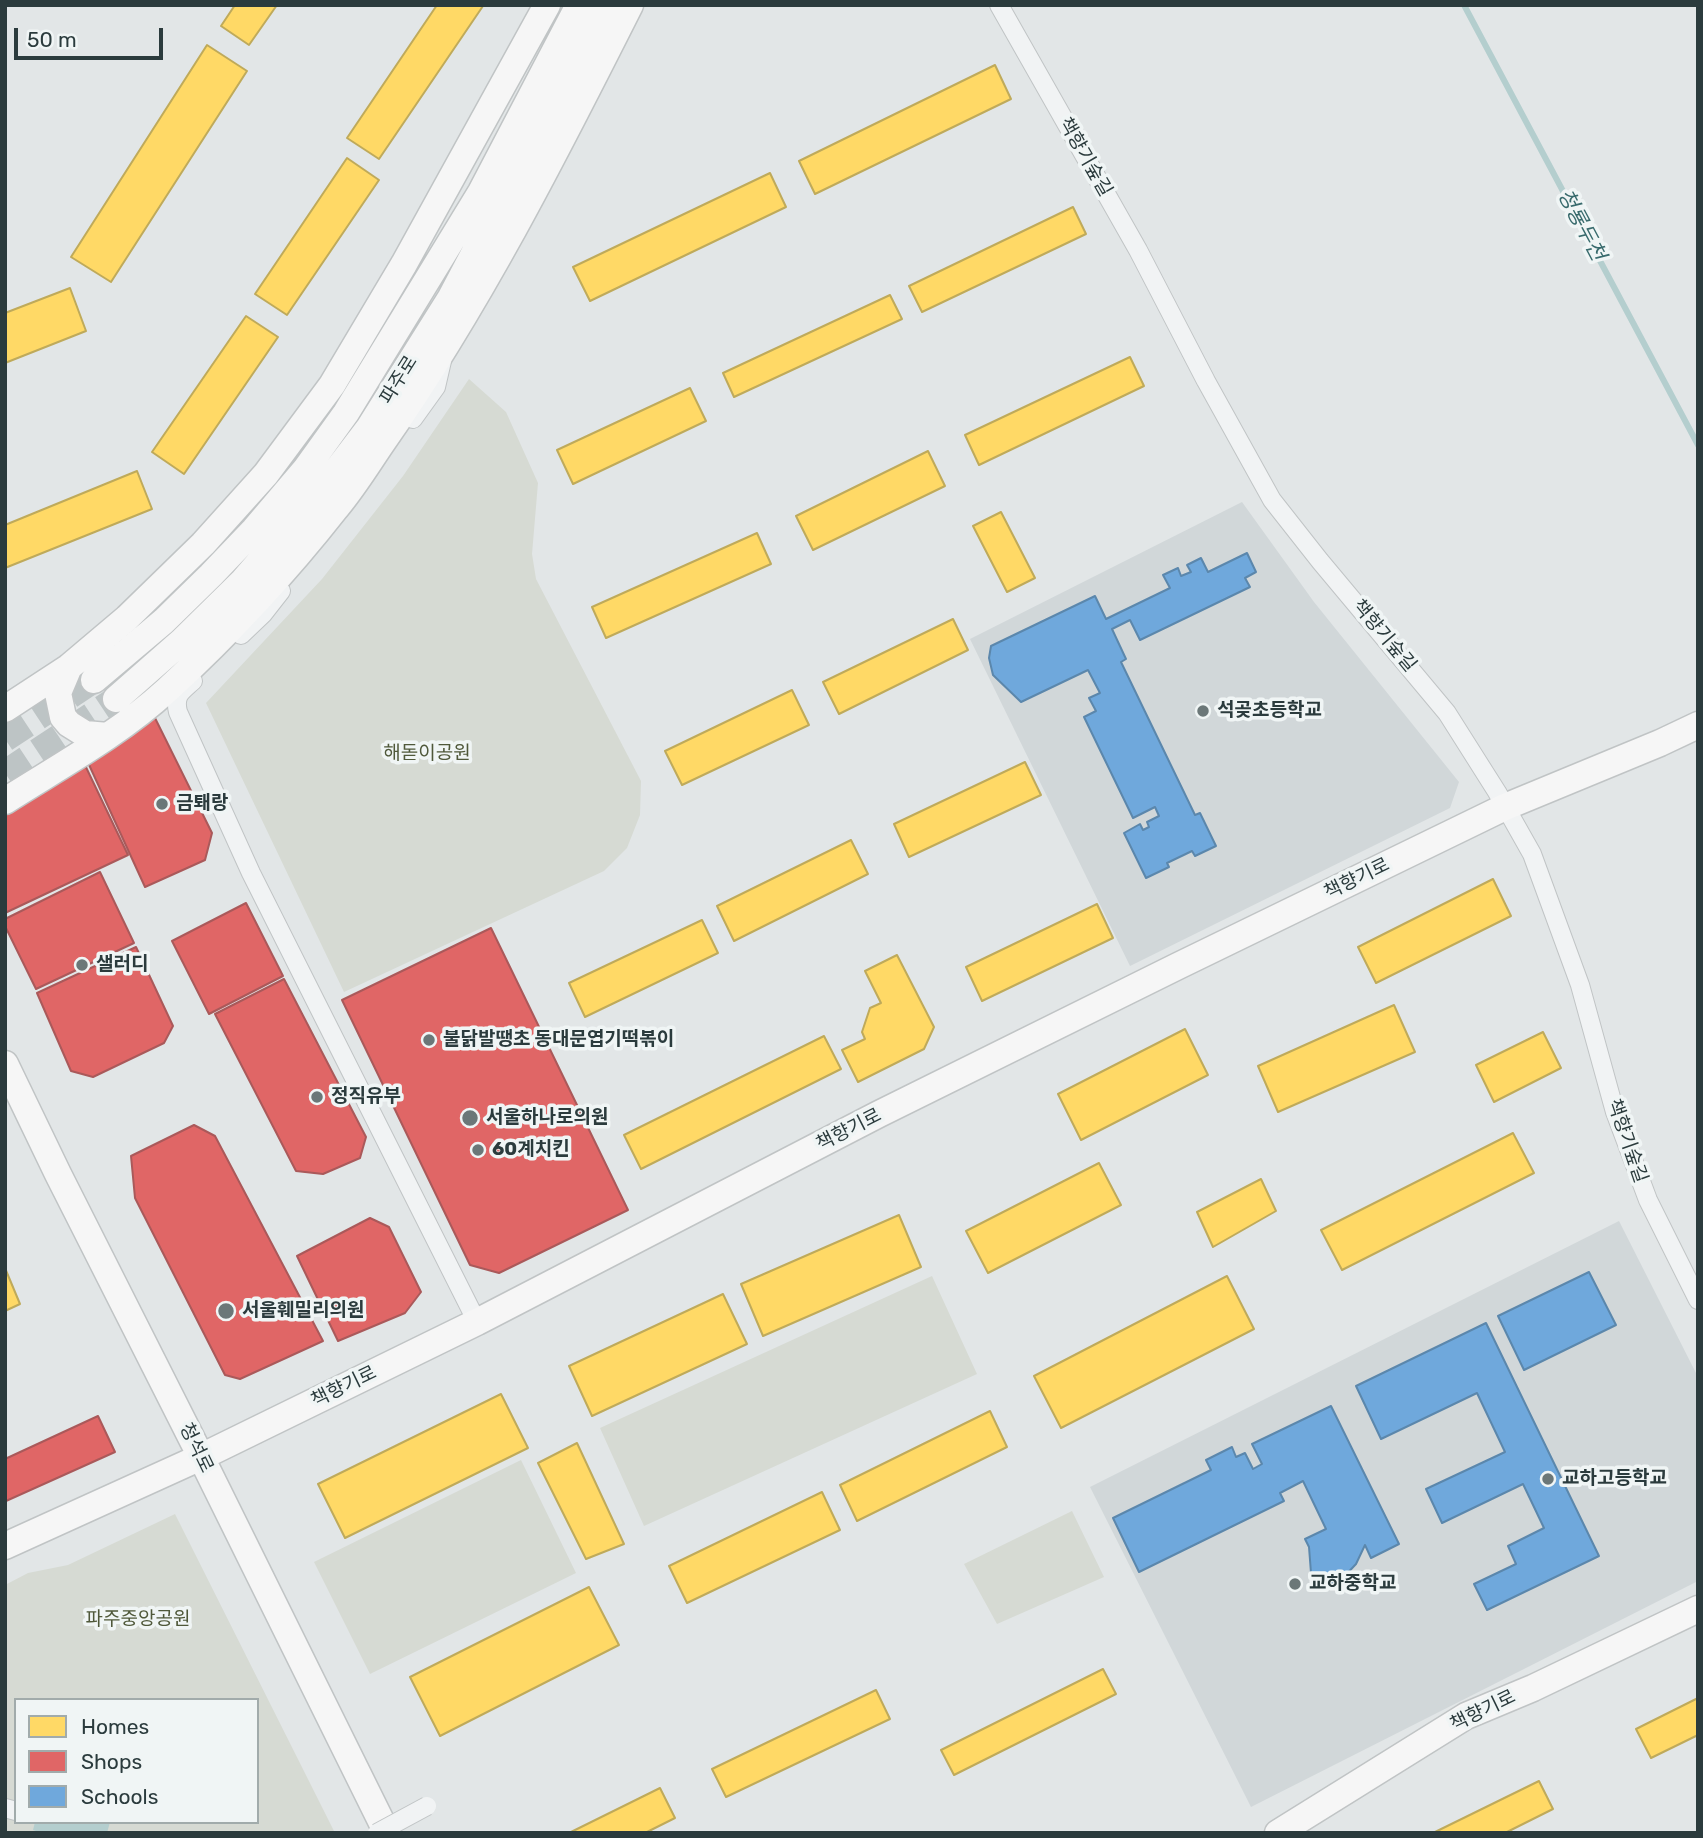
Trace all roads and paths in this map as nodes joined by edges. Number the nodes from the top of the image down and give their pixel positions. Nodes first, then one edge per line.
1 (547, 5) edge
2 (579, 5) edge
3 (605, 5) edge
4 (630, 5) edge
5 (999, 5) edge
6 (444, 349) junction
7 (69, 667) junction
8 (94, 680) tunnel mouth
9 (116, 699) tunnel mouth
10 (5, 709) edge
11 (1698, 725) edge
12 (108, 736) junction
13 (5, 801) edge
14 (1505, 807) junction
15 (5, 1064) edge
16 (1698, 1300) edge
17 (477, 1322) junction
18 (201, 1457) junction
19 (5, 1546) edge
20 (1698, 1609) edge
21 (427, 1806) dead end
22 (377, 1833) edge
23 (387, 1833) edge
24 (1278, 1833) edge

1 - 7 main road
2 - 8 main road, 파주로
3 - 9 main road, 파주로
4 - 6 main road
5 - 14 street, 책향기숲길
6 - 12 main road
6 - 17 street
7 - 10 main road
7 - 12 main road
11 - 14 main road, 책향기로
12 - 13 main road
14 - 16 street, 책향기숲길
14 - 17 main road, 책향기로
15 - 18 main road, 청석로
17 - 18 main road, 책향기로
18 - 19 main road, 책향기로
18 - 23 main road, 청석로
20 - 24 main road, 책향기로
21 - 22 street, bridge

